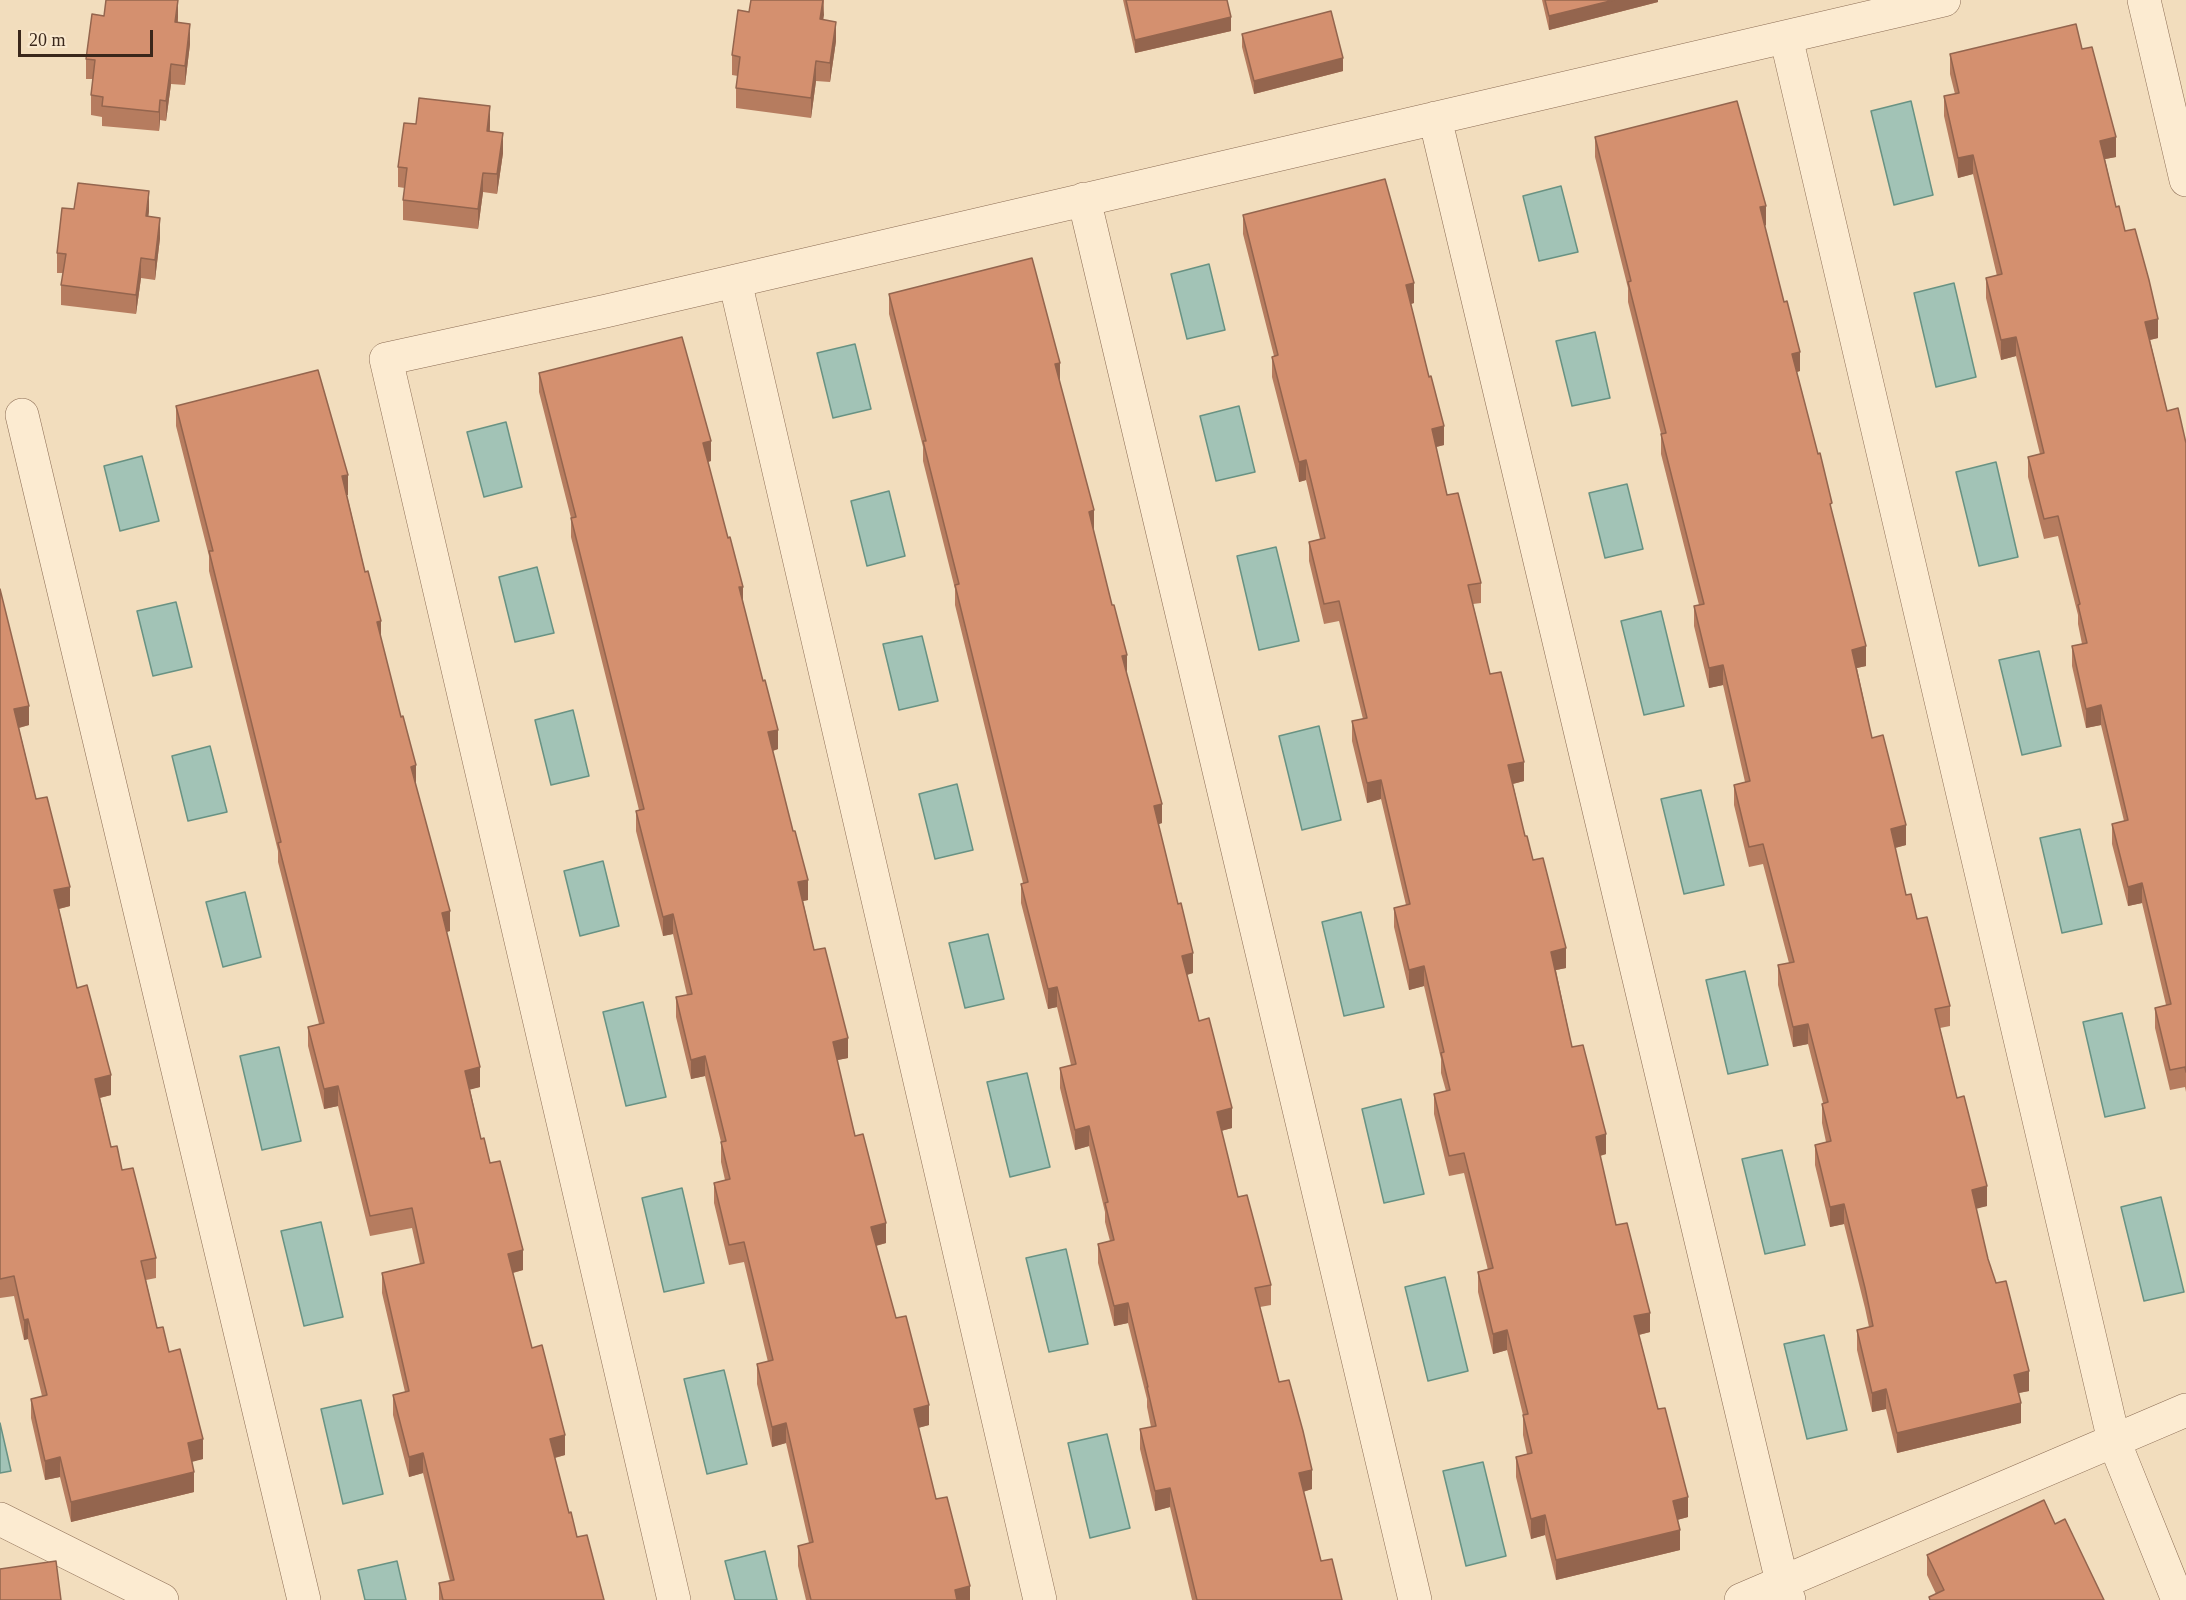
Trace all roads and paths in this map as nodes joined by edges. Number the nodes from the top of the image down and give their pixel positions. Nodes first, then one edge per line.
1 (1944, 0) edge
2 (2144, 0) edge
3 (1786, 37) junction
4 (1435, 118) junction
5 (2186, 180) edge
6 (1084, 199) junction
7 (735, 281) junction
8 (22, 415) dead end
9 (2186, 1410) edge
10 (2114, 1441) junction
11 (0, 1519) edge
12 (1786, 1591) edge
13 (162, 1600) edge
14 (304, 1600) edge
15 (674, 1600) edge
16 (1040, 1600) edge
17 (1416, 1600) edge
18 (1741, 1600) edge
19 (2178, 1600) edge

1 - 3 street
2 - 5 street
3 - 4 street
3 - 10 street
4 - 6 street
4 - 12 street
6 - 7 street
6 - 17 street
7 - 15 street
7 - 16 street
8 - 14 street
9 - 10 street
10 - 12 street
10 - 19 street
11 - 13 street
12 - 18 street

